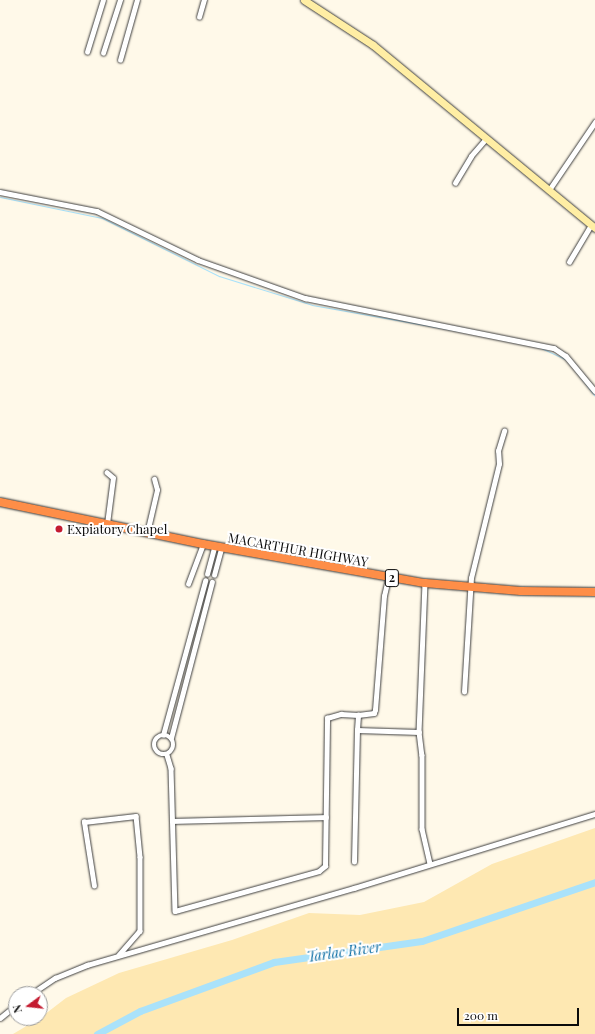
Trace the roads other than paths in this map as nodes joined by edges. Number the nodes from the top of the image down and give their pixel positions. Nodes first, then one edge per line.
1 (104, 0) edge
2 (120, 0) edge
3 (137, 0) edge
4 (204, 0) edge
5 (304, 0) edge
6 (199, 17) dead end
7 (87, 52) dead end
8 (103, 53) dead end
9 (120, 60) dead end
10 (595, 122) edge
11 (486, 139) junction
12 (455, 182) dead end
13 (549, 190) junction
14 (0, 192) edge
15 (593, 227) edge
16 (568, 262) dead end
17 (595, 391) edge
18 (504, 431) dead end
19 (107, 473) dead end
20 (154, 479) dead end
21 (0, 502) edge
22 (106, 524) junction
23 (147, 533) junction
24 (203, 544) junction
25 (218, 547) junction
26 (207, 574) dead end
27 (214, 575) dead end
28 (388, 578) junction
29 (205, 581) dead end
30 (212, 582) dead end
31 (425, 583) junction
32 (188, 584) dead end
33 (470, 588) junction
34 (595, 592) edge
35 (194, 621) junction
36 (201, 622) junction
37 (184, 657) junction
38 (192, 659) junction
39 (464, 692) dead end
40 (175, 693) junction
41 (182, 695) junction
42 (358, 715) junction
43 (356, 730) junction
44 (419, 732) junction
45 (163, 735) junction
46 (171, 738) junction
47 (167, 755) junction
48 (595, 814) edge
49 (326, 817) junction
50 (173, 821) junction
51 (354, 862) dead end
52 (430, 863) junction
53 (94, 886) dead end
54 (117, 956) junction
55 (42, 986) edge
56 (8, 1012) edge
57 (0, 1018) edge

1 - 7 street
2 - 8 street
3 - 9 street
4 - 6 street
5 - 11 street
10 - 13 street
11 - 12 street
11 - 13 street
13 - 15 street
14 - 17 street
15 - 16 street
18 - 33 street
19 - 22 street
20 - 23 street
21 - 22 highway, MACARTHUR HIGHWAY / 2
22 - 23 highway, MACARTHUR HIGHWAY / 2
23 - 24 highway, MACARTHUR HIGHWAY / 2
24 - 25 highway, MACARTHUR HIGHWAY / 2
24 - 32 street
25 - 26 street
25 - 27 street
25 - 28 highway, MACARTHUR HIGHWAY / 2
28 - 31 highway, MACARTHUR HIGHWAY / 2
28 - 42 street
29 - 35 street
30 - 36 street
31 - 33 highway, MACARTHUR HIGHWAY / 2
31 - 44 street
33 - 34 highway, MACARTHUR HIGHWAY / 2
33 - 39 street
35 - 36 street
35 - 37 street
36 - 38 street
37 - 38 street
37 - 40 street
38 - 41 street
40 - 41 street
40 - 45 street
41 - 46 street
42 - 43 street
42 - 49 street
43 - 44 street
43 - 51 street
44 - 52 street
45 - 46 street
45 - 47 street
46 - 47 street
47 - 50 street
48 - 52 street
49 - 50 street
49 - 50 street
52 - 54 street
53 - 54 street
54 - 55 street
56 - 57 street

